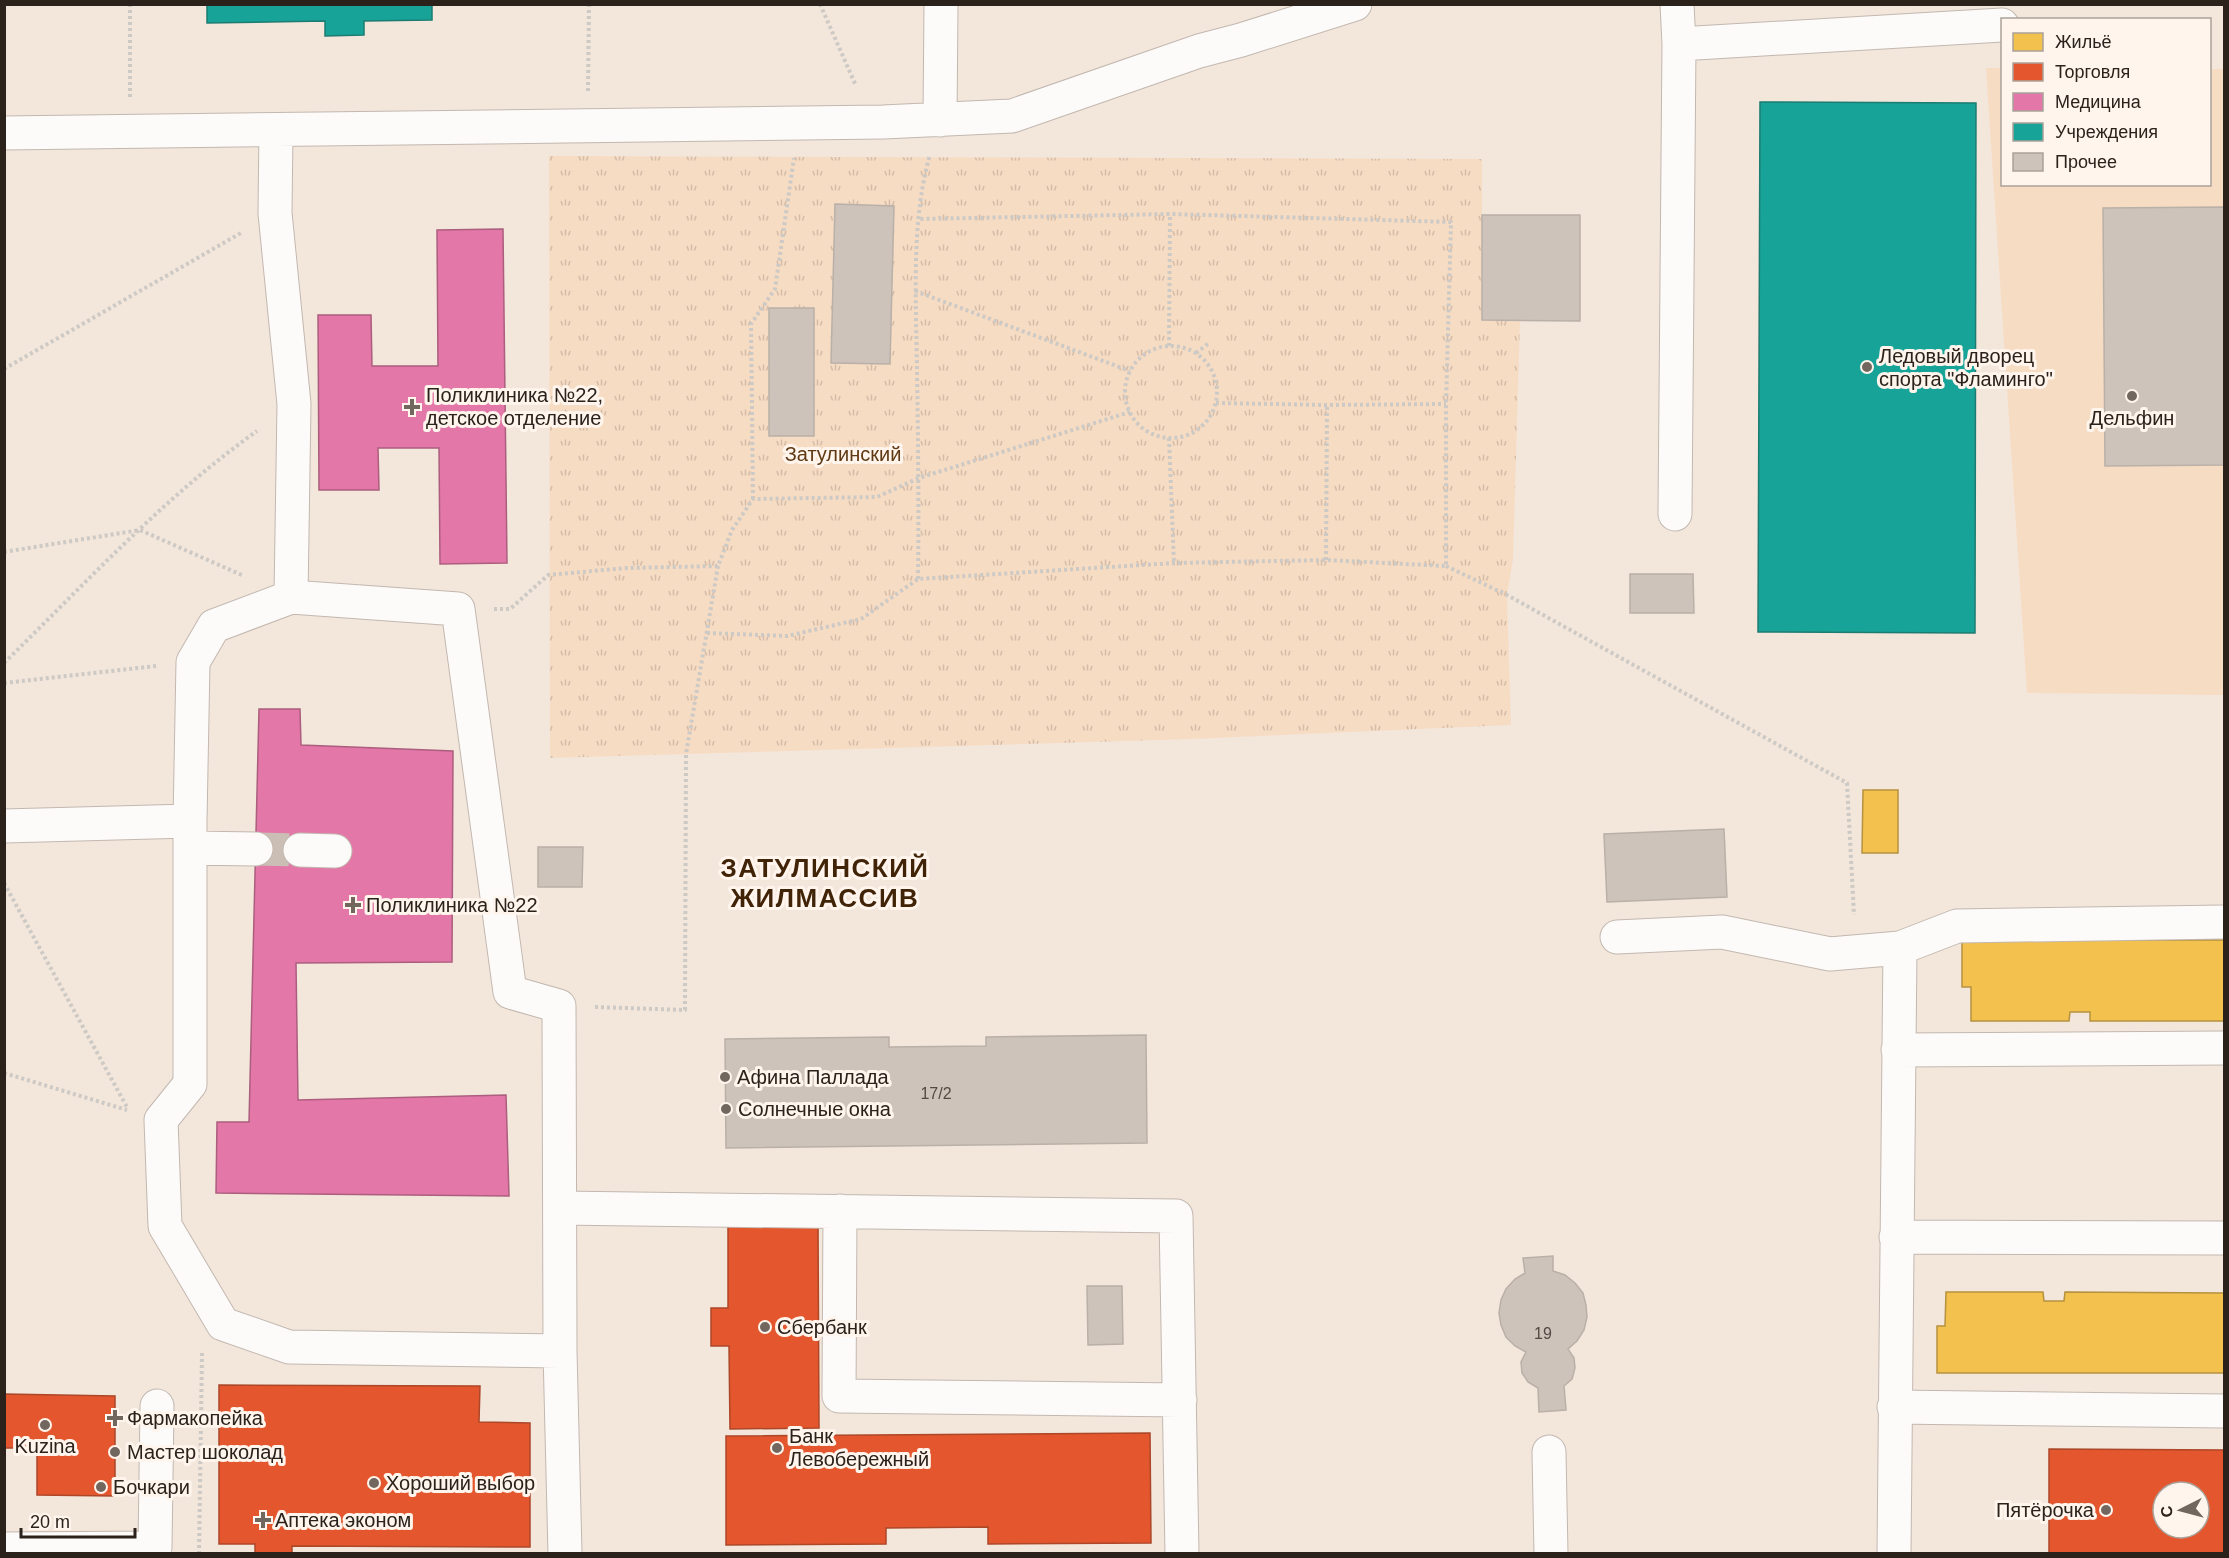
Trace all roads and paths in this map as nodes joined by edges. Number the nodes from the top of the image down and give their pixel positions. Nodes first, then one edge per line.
1 (130, 4) edge
2 (589, 4) edge
3 (820, 4) edge
4 (941, 4) edge
5 (1355, 4) edge
6 (1677, 4) edge
7 (2001, 25) edge
8 (1679, 44) junction
9 (940, 120) junction
10 (793, 122) junction
11 (883, 122) junction
12 (588, 126) junction
13 (276, 130) junction
14 (130, 132) junction
15 (4, 133) edge
16 (275, 213) junction
17 (1170, 214) junction
18 (919, 219) junction
19 (915, 291) junction
20 (1209, 343) dead end
21 (1169, 346) junction
22 (1196, 353) junction
23 (4, 369) edge
24 (1130, 371) junction
25 (1216, 403) junction
26 (294, 404) junction
27 (1446, 404) junction
28 (1327, 405) junction
29 (1130, 412) junction
30 (1169, 438) junction
31 (919, 478) junction
32 (753, 499) junction
33 (1675, 514) dead end
34 (140, 530) junction
35 (4, 552) edge
36 (1326, 560) junction
37 (1174, 563) junction
38 (718, 566) junction
39 (1446, 566) junction
40 (918, 579) junction
41 (291, 597) junction
42 (458, 609) junction
43 (707, 633) junction
44 (193, 662) junction
45 (4, 663) edge
46 (4, 683) edge
47 (4, 826) edge
48 (190, 834) junction
49 (256, 849) tunnel mouth
50 (300, 850) tunnel mouth
51 (335, 851) dead end
52 (4, 883) edge
53 (2224, 922) edge
54 (1617, 937) dead end
55 (1900, 948) junction
56 (1856, 953) junction
57 (559, 1006) junction
58 (2224, 1048) edge
59 (1898, 1050) junction
60 (4, 1072) edge
61 (560, 1208) junction
62 (840, 1211) junction
63 (1896, 1237) junction
64 (2224, 1238) edge
65 (223, 1324) junction
66 (560, 1351) junction
67 (1180, 1400) junction
68 (157, 1406) dead end
69 (1894, 1407) junction
70 (2224, 1411) edge
71 (1549, 1452) dead end
72 (4, 1549) edge
73 (199, 1554) edge
74 (565, 1554) edge
75 (1182, 1554) edge
76 (1551, 1554) edge
77 (1894, 1554) edge

1 - 14 path
2 - 12 path
3 - 11 path
4 - 9 street
5 - 9 street
6 - 8 street
7 - 8 street
8 - 33 street
9 - 11 street
9 - 18 path
10 - 11 street
10 - 12 street
10 - 32 path
12 - 13 street
13 - 14 street
13 - 16 street
14 - 15 street
16 - 23 path
16 - 26 street
17 - 18 path
17 - 21 path
17 - 27 path
18 - 19 path
19 - 24 path
19 - 31 path
20 - 22 path
21 - 22 path
21 - 24 path
22 - 25 path
24 - 29 path
25 - 28 path
25 - 30 path
26 - 34 path
26 - 41 street
27 - 28 path
27 - 39 path
28 - 36 path
29 - 30 path
29 - 31 path
30 - 37 path
31 - 32 path
31 - 40 path
32 - 38 path
34 - 35 path
34 - 41 path
34 - 45 path
36 - 37 path
36 - 39 path
37 - 40 path
38 - 42 path
38 - 43 path
39 - 56 path
40 - 43 path
41 - 42 street
41 - 44 street
42 - 57 street
43 - 57 path
44 - 46 path
44 - 48 street
47 - 48 street
48 - 49 street
48 - 65 street
50 - 51 street
52 - 60 path
53 - 55 street
54 - 56 street
55 - 56 street
55 - 59 street
57 - 61 street
58 - 59 street
59 - 63 street
61 - 62 street
61 - 66 street
62 - 67 street
62 - 67 street
63 - 64 street
63 - 69 street
65 - 66 street
65 - 73 path
66 - 74 street
67 - 75 street
68 - 72 street
69 - 70 street
69 - 77 street
71 - 76 street

